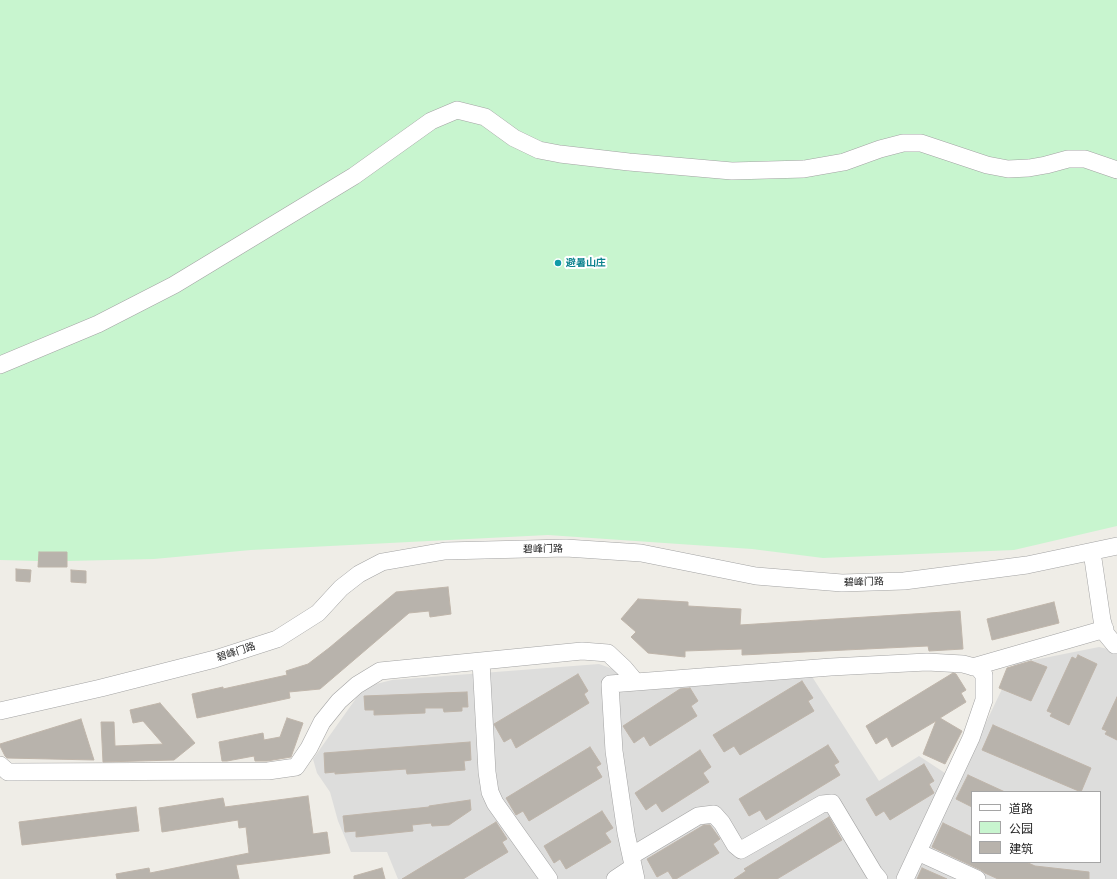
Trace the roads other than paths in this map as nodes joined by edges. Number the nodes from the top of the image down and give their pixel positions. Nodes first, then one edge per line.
1 (1117, 170) edge
2 (0, 364) edge
3 (1117, 546) edge
4 (1092, 552) junction
5 (1105, 629) junction
6 (1117, 645) edge
7 (481, 661) junction
8 (973, 667) junction
9 (635, 682) junction
10 (0, 711) edge
11 (0, 765) edge
12 (918, 852) junction
13 (633, 867) edge
14 (549, 879) edge
15 (615, 879) edge
16 (879, 879) edge
17 (905, 879) edge
18 (977, 879) edge

1 - 2 street
3 - 4 street, 碧峰门路
4 - 5 street
4 - 10 street, 碧峰门路
5 - 6 street
5 - 8 street
7 - 9 street
7 - 11 street
7 - 14 street
8 - 9 street
8 - 12 street
9 - 13 street
12 - 17 street
12 - 18 street
13 - 15 street
13 - 16 street

